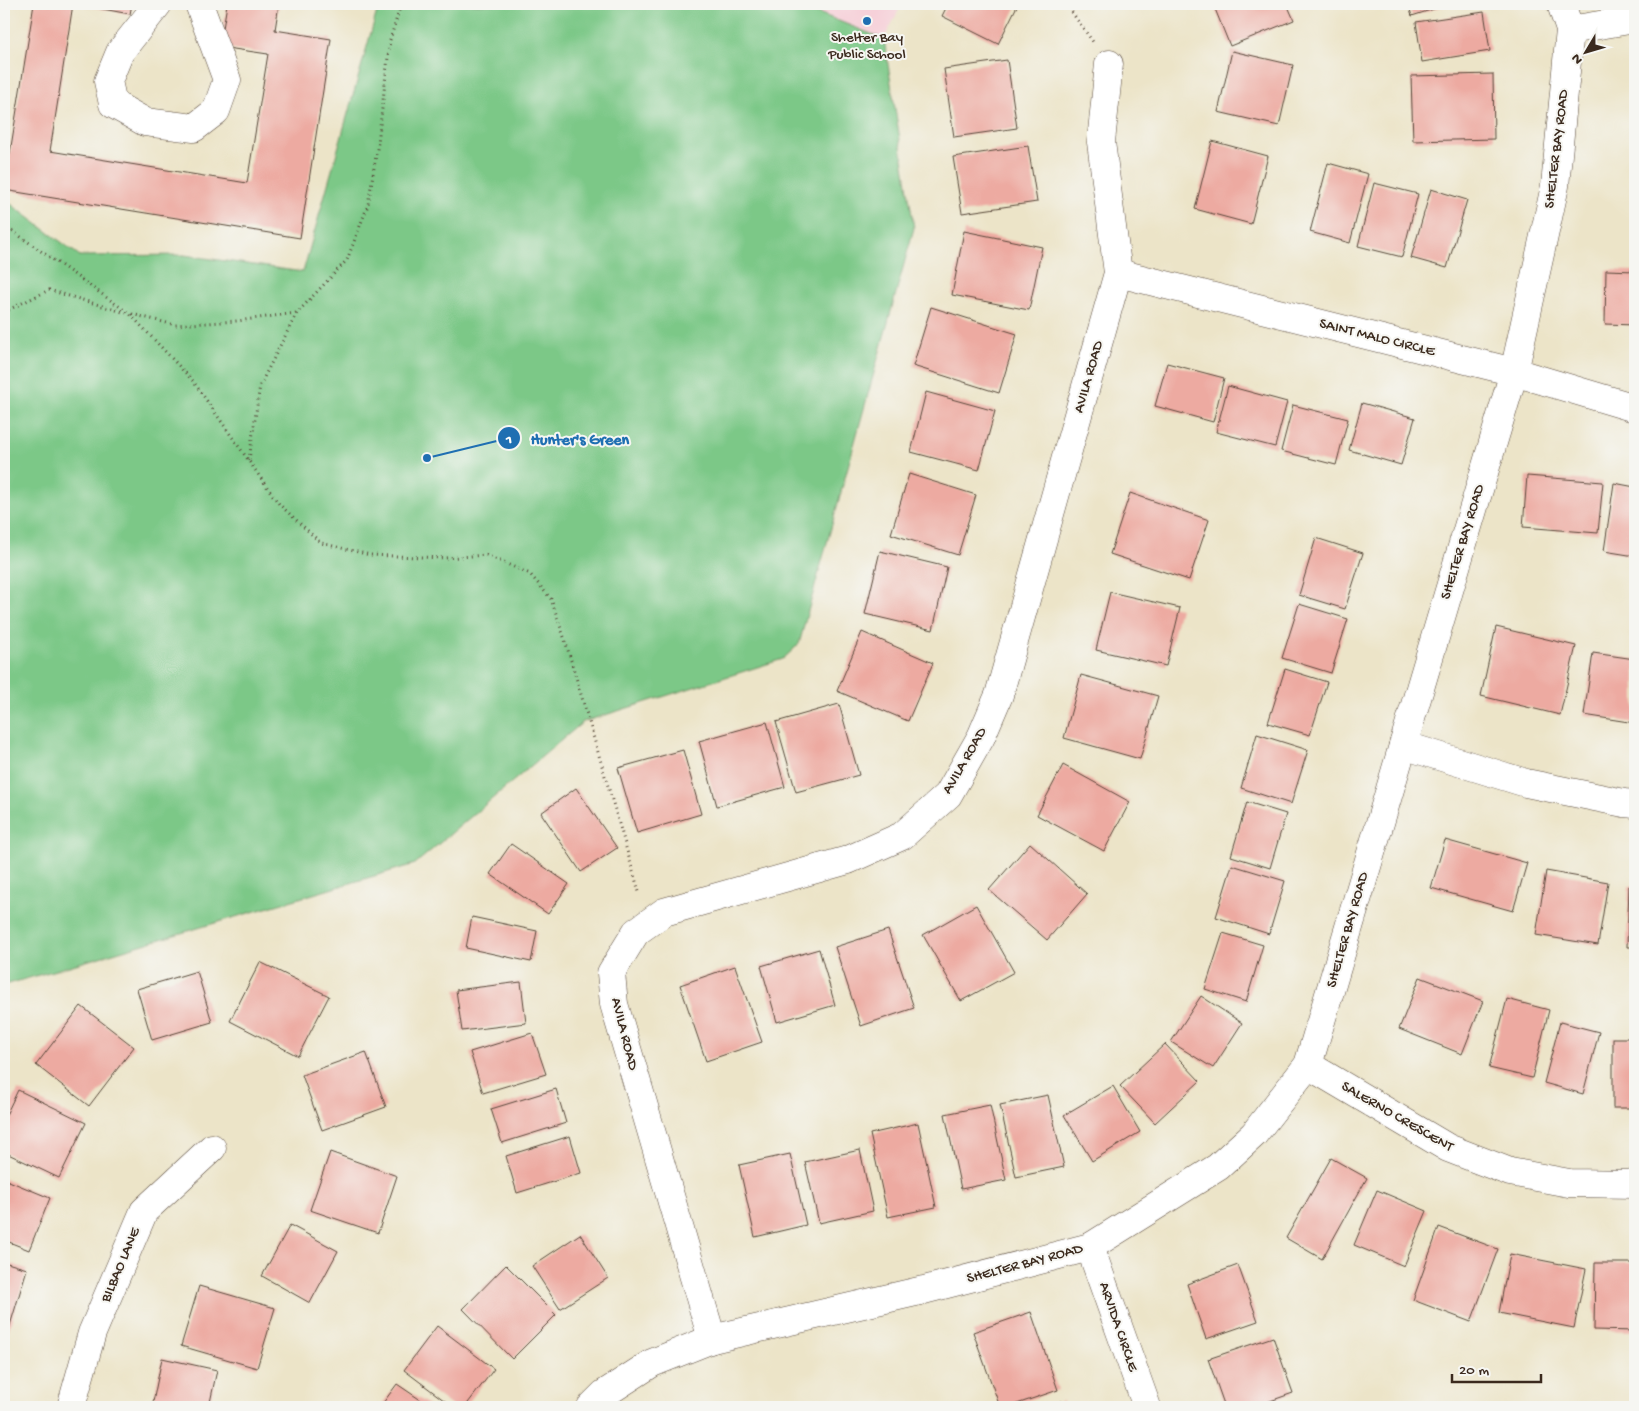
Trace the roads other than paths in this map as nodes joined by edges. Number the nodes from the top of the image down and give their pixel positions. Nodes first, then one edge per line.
1 (158, 4) edge
2 (199, 4) edge
3 (1562, 4) edge
4 (1635, 19) edge
5 (1570, 30) junction
6 (1109, 64) road end
7 (1118, 273) junction
8 (1514, 372) junction
9 (1635, 408) edge
10 (1403, 744) junction
11 (1635, 804) edge
12 (1308, 1065) junction
13 (212, 1148) dead end
14 (1635, 1184) edge
15 (1090, 1247) junction
16 (712, 1339) junction
17 (71, 1407) edge
18 (591, 1407) edge
19 (1147, 1407) edge

1 - 2 street
3 - 5 street, SHELTER BAY ROAD
4 - 5 street
5 - 8 street, SHELTER BAY ROAD
6 - 7 street, AVILA ROAD
7 - 8 street, SAINT MALO CIRCLE
7 - 16 street, AVILA ROAD
8 - 9 street, SAINT MALO CIRCLE
8 - 10 street, SHELTER BAY ROAD
10 - 11 street
10 - 12 street, SHELTER BAY ROAD
12 - 14 street, SALERNO CRESCENT
12 - 15 street, SHELTER BAY ROAD
13 - 17 street, BILBAO LANE
15 - 16 street, SHELTER BAY ROAD
15 - 19 street, ARVIDA CIRCLE
16 - 18 street, SHELTER BAY ROAD

